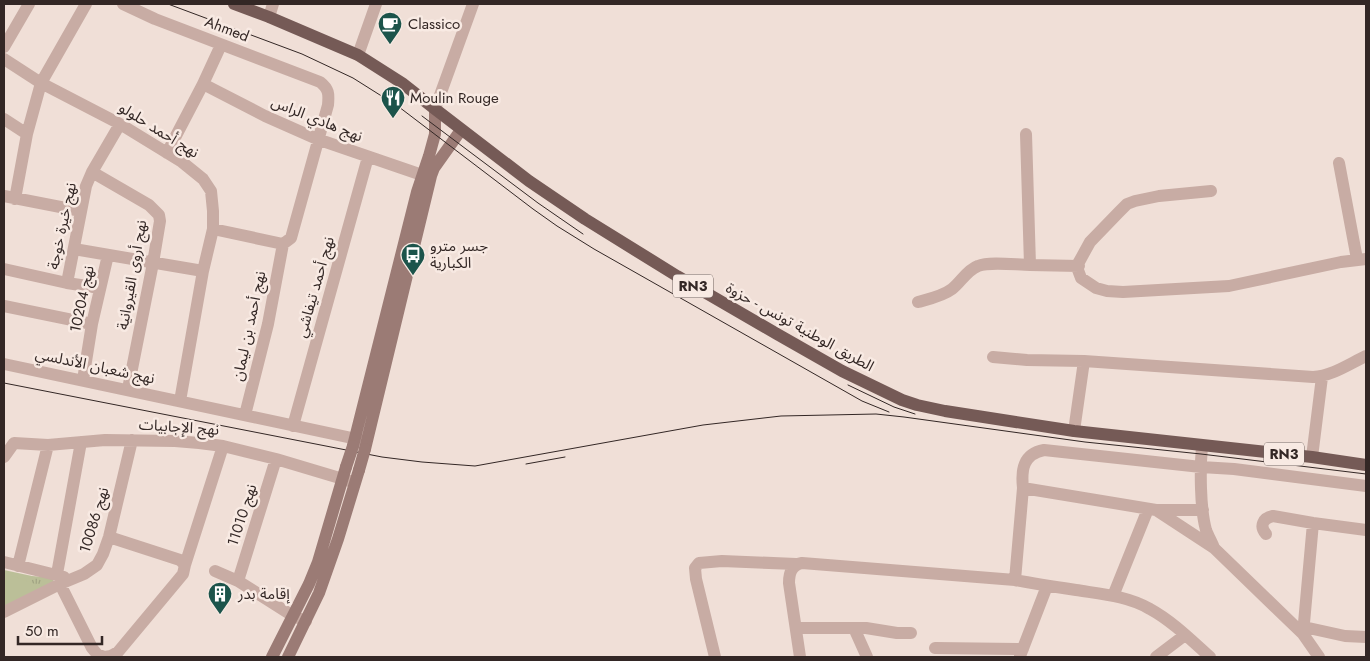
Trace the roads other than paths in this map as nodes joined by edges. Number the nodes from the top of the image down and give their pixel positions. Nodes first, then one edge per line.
1 (29, 4) edge
2 (86, 4) edge
3 (123, 4) edge
4 (234, 4) edge
5 (273, 4) edge
6 (376, 4) edge
7 (473, 4) edge
8 (269, 17) junction
9 (222, 45) junction
10 (4, 47) edge
11 (358, 55) junction
12 (4, 59) edge
13 (41, 82) junction
14 (320, 82) joint
15 (203, 84) junction
16 (435, 110) junction
17 (4, 119) edge
18 (120, 124) junction
19 (461, 130) junction
20 (27, 134) junction
21 (1026, 134) dead end
22 (317, 140) junction
23 (167, 153) junction
24 (368, 157) junction
25 (1339, 163) dead end
26 (92, 172) junction
27 (422, 175) junction
28 (1211, 191) dead end
29 (9, 198) edge
30 (81, 211) junction
31 (212, 229) junction
32 (283, 244) junction
33 (74, 249) junction
34 (108, 255) junction
35 (1362, 259) edge
36 (153, 263) junction
37 (1030, 266) junction
38 (1078, 266) junction
39 (4, 269) edge
40 (203, 271) junction
41 (67, 283) junction
42 (100, 288) junction
43 (918, 302) dead end
44 (4, 306) edge
45 (92, 324) junction
46 (1366, 356) edge
47 (993, 357) dead end
48 (1084, 361) junction
49 (4, 364) edge
50 (1322, 376) junction
51 (84, 380) junction
52 (128, 389) junction
53 (180, 401) junction
54 (245, 415) junction
55 (293, 426) junction
56 (1074, 431) junction
57 (132, 440) junction
58 (9, 442) edge
59 (81, 442) junction
60 (360, 444) junction
61 (48, 445) junction
62 (223, 446) junction
63 (1202, 446) junction
64 (4, 457) edge
65 (1312, 458) junction
66 (276, 459) junction
67 (1366, 465) edge
68 (1201, 467) junction
69 (345, 473) junction
70 (357, 476) junction
71 (1366, 486) edge
72 (1022, 488) junction
73 (1152, 509) junction
74 (1203, 510) junction
75 (1312, 523) junction
76 (1366, 530) edge
77 (1266, 534) dead end
78 (108, 537) junction
79 (1214, 548) junction
80 (4, 562) edge
81 (796, 564) junction
82 (185, 565) junction
83 (18, 566) junction
84 (215, 571) dead end
85 (63, 579) junction
86 (1015, 580) junction
87 (238, 581) junction
88 (1047, 586) junction
89 (1113, 596) junction
90 (4, 612) edge
91 (293, 616) junction
92 (306, 621) junction
93 (796, 628) junction
94 (854, 628) junction
95 (1303, 631) junction
96 (911, 633) dead end
97 (1185, 635) junction
98 (1366, 638) edge
99 (935, 648) dead end
100 (1021, 653) edge
101 (104, 657) edge
102 (272, 657) edge
103 (288, 657) edge
104 (715, 657) edge
105 (800, 657) edge
106 (867, 657) edge
107 (1156, 657) edge
108 (1210, 657) edge
109 (1319, 657) edge

1 - 10 street
2 - 13 street
3 - 9 street, Ahmed
4 - 8 main road, الطريق الوطنية تونس - حزوة / RN3
5 - 8 street
6 - 11 street
7 - 16 street
8 - 11 main road, الطريق الوطنية تونس - حزوة / RN3
9 - 14 street, Ahmed
9 - 15 street
11 - 16 main road, الطريق الوطنية تونس - حزوة / RN3
12 - 13 street, نهج أحمد حلولو
13 - 18 street, نهج أحمد حلولو
13 - 20 street
14 - 22 street, نهج أحمد بن ليمان
15 - 22 street, نهج هادي الراس
15 - 23 street
16 - 19 main road, الطريق الوطنية تونس - حزوة / RN3
16 - 27 main road
17 - 20 street
18 - 23 street, نهج أحمد حلولو
18 - 26 street, نهج خيرة خوجة
19 - 56 main road, الطريق الوطنية تونس - حزوة / RN3
19 - 60 main road
20 - 29 street
21 - 37 street
22 - 24 street, نهج هادي الراس
22 - 32 street, نهج أحمد بن ليمان
23 - 31 street, نهج أحمد حلولو
24 - 27 street, نهج هادي الراس
24 - 55 street, نهج أحمد تيفاشي
25 - 35 street
26 - 30 street, نهج خيرة خوجة
26 - 36 street, نهج أروى القيروانية
27 - 60 main road
28 - 38 street
29 - 30 street
30 - 33 street, نهج خيرة خوجة
31 - 32 street
31 - 40 street, نهج أحمد حلولو
32 - 54 street, نهج أحمد بن ليمان
33 - 34 street
33 - 41 street, نهج خيرة خوجة
34 - 36 street
34 - 42 street, نهج 10204
35 - 38 street
36 - 40 street
36 - 52 street, نهج أروى القيروانية
37 - 38 street
37 - 43 street
39 - 41 street
40 - 53 street, نهج أحمد حلولو
41 - 42 street
42 - 45 street, نهج 10204
44 - 45 street
45 - 51 street, نهج 10204
46 - 50 street
47 - 48 street
48 - 50 street
48 - 56 street
49 - 51 street, نهج شعبان الأندلسي
50 - 65 street
51 - 52 street, نهج شعبان الأندلسي
52 - 53 street, نهج شعبان الأندلسي
53 - 54 street, نهج شعبان الأندلسي
54 - 55 street, نهج شعبان الأندلسي
55 - 60 street, نهج شعبان الأندلسي
56 - 63 main road, الطريق الوطنية تونس - حزوة / RN3
57 - 59 street, نهج الإجابيات
57 - 62 street, نهج الإجابيات
57 - 78 street, نهج 10086
58 - 61 street, نهج الإجابيات
58 - 64 street, نهج الإجابيات
59 - 61 street, نهج الإجابيات
59 - 85 street
60 - 69 main road, bridge
60 - 70 main road, bridge
61 - 83 street
62 - 66 street, نهج الإجابيات
62 - 82 street
63 - 65 main road, الطريق الوطنية تونس - حزوة / RN3
63 - 68 street
65 - 67 main road, الطريق الوطنية تونس - حزوة / RN3
66 - 69 street, نهج الإجابيات
66 - 87 street, نهج 11010
68 - 71 street
68 - 72 street
68 - 74 street
69 - 70 street, نهج الإجابيات
69 - 91 main road
70 - 92 main road
72 - 73 street
72 - 86 street
73 - 74 street
73 - 79 street
73 - 89 street
74 - 79 street
75 - 76 street
75 - 77 street
75 - 95 street
78 - 82 street
78 - 85 street, نهج 10086
79 - 95 street
80 - 83 street
81 - 86 street
81 - 93 street
81 - 104 street
82 - 101 street
83 - 85 street
84 - 87 street
85 - 90 street, نهج 10086
85 - 101 street
86 - 88 street
87 - 91 street
88 - 89 street
88 - 100 street
89 - 97 street
91 - 92 street
91 - 102 main road
92 - 103 main road
93 - 94 street
93 - 105 street
94 - 96 street
94 - 106 street
95 - 98 street
95 - 109 street
97 - 107 street
97 - 108 street
99 - 100 street

